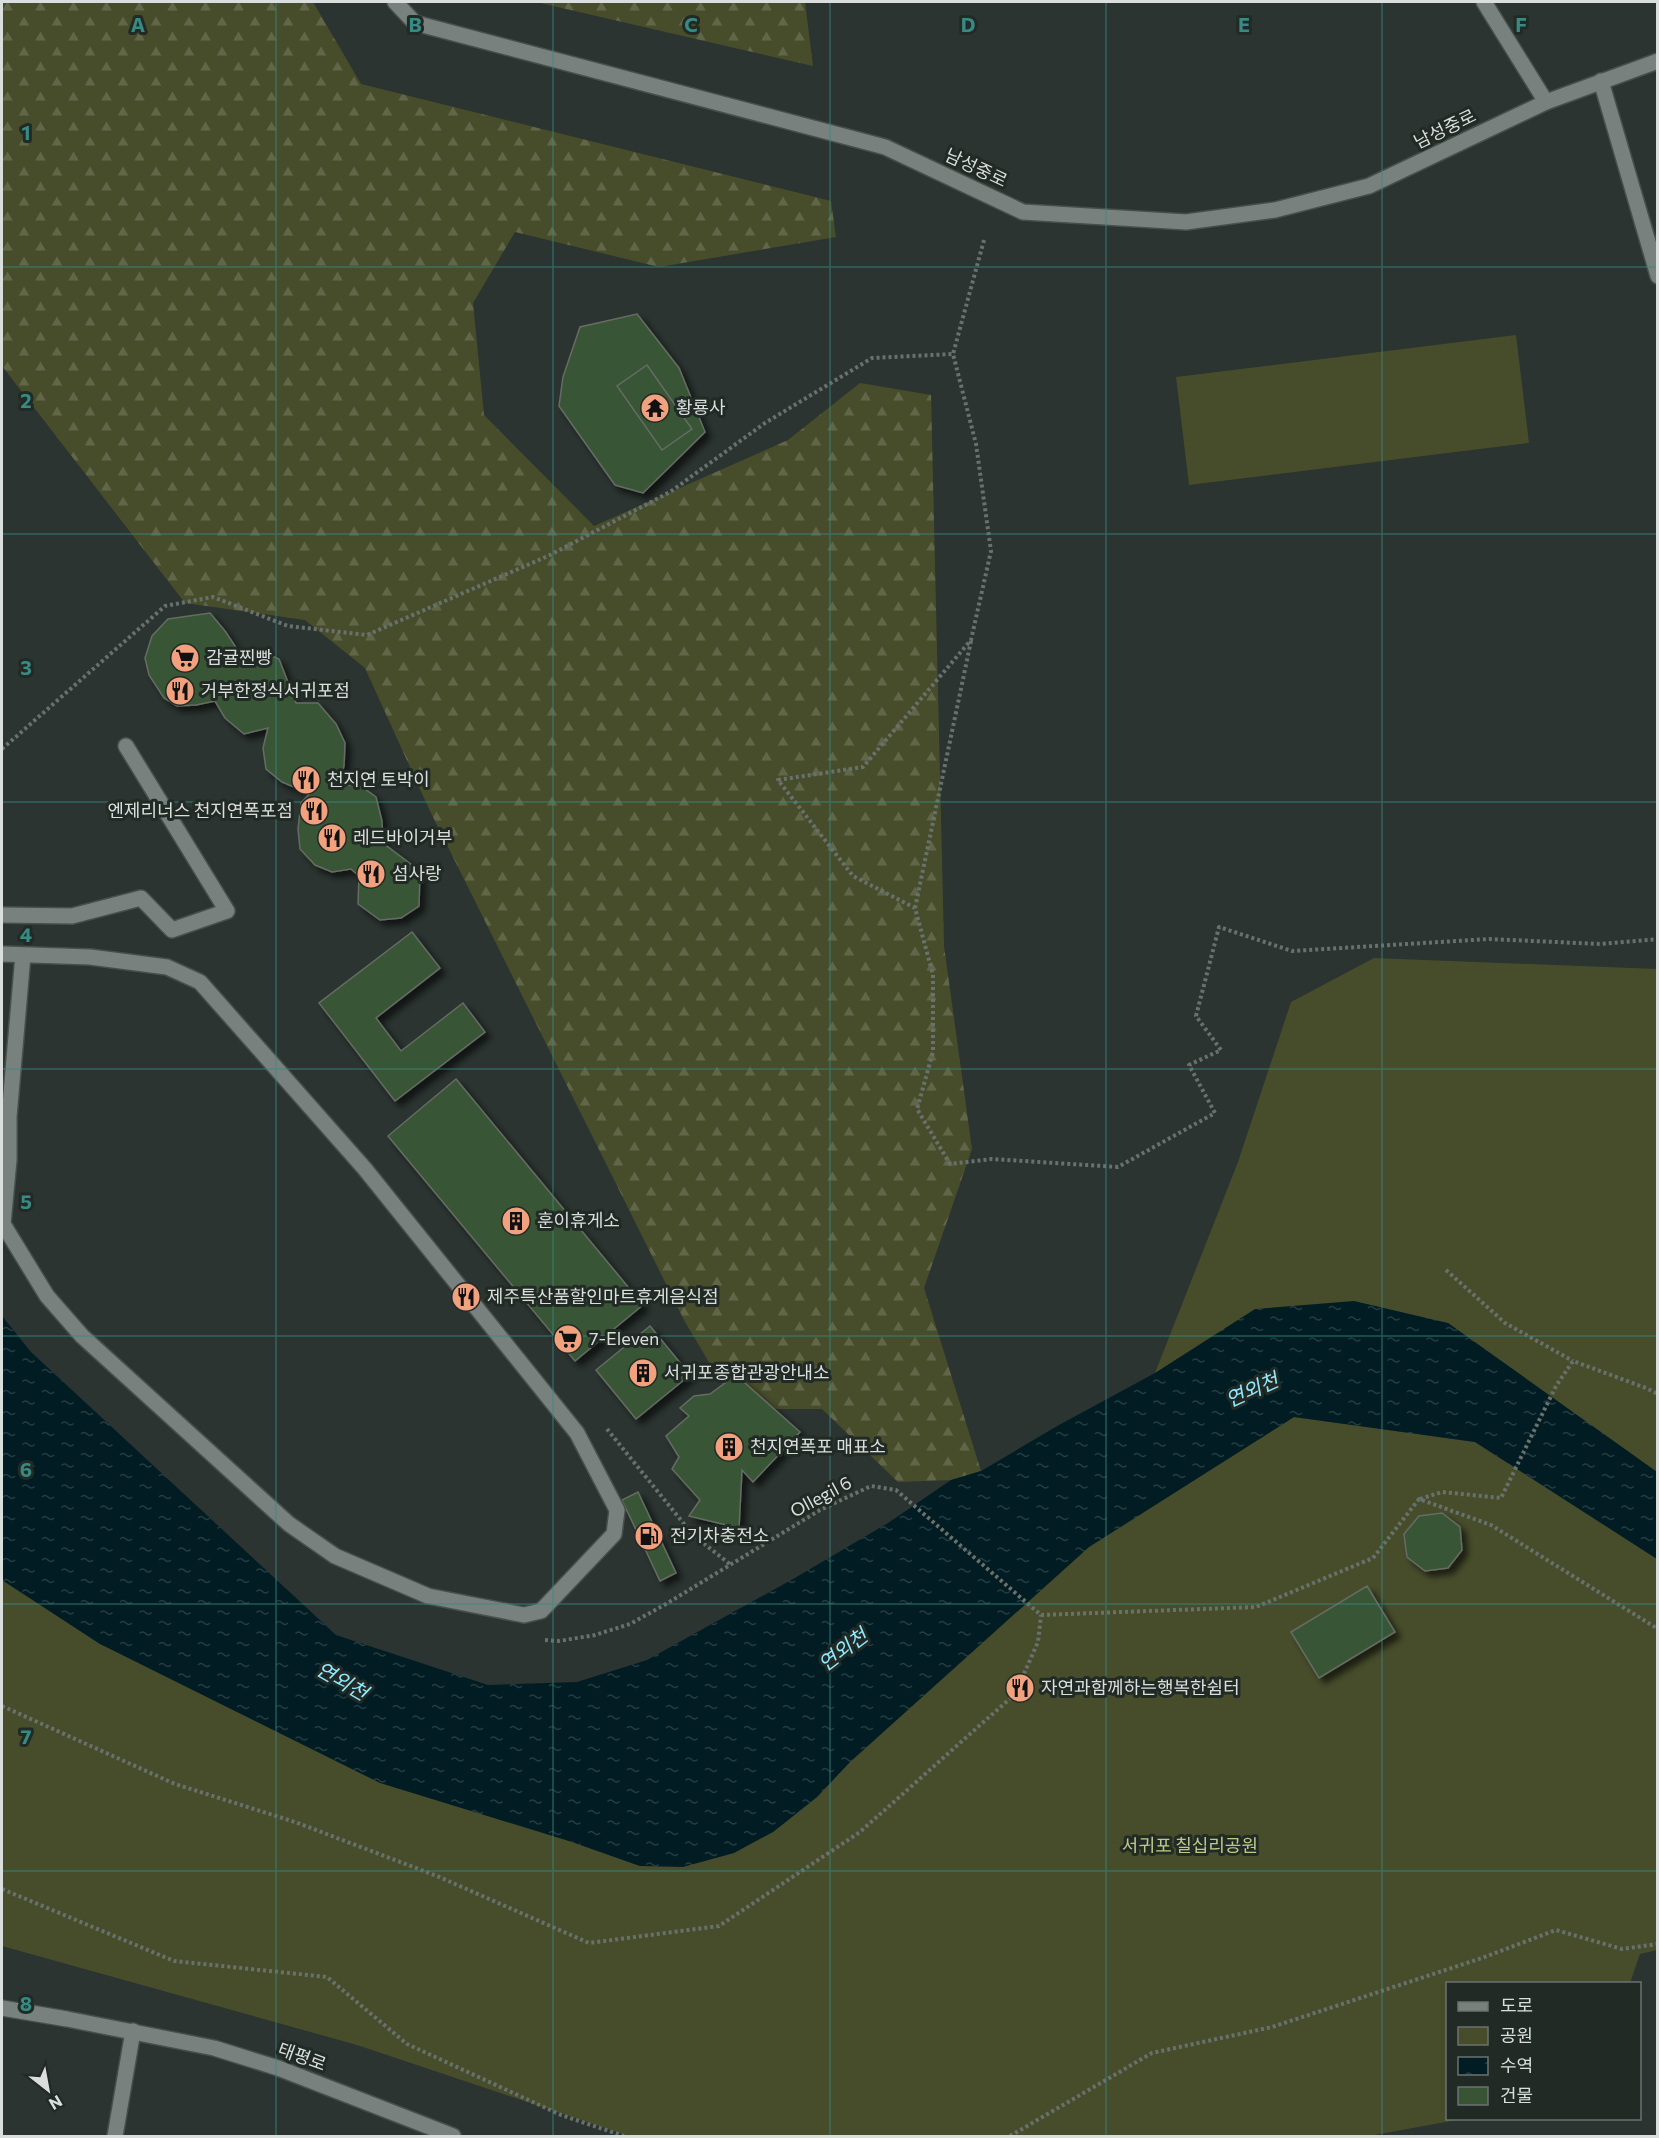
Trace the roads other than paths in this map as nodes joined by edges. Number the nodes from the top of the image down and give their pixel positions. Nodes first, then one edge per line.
1 (395, 2) edge
2 (1484, 2) edge
3 (1658, 61) edge
4 (1601, 81) junction
5 (1546, 102) junction
6 (1658, 276) edge
7 (126, 746) dead end
8 (2, 915) edge
9 (2, 954) edge
10 (23, 955) junction
11 (2, 2008) edge
12 (133, 2031) junction
13 (115, 2136) edge
14 (453, 2136) edge

1 - 5 street, 남성중로
2 - 5 street
3 - 4 street, 남성중로
4 - 5 street, 남성중로
4 - 6 street
7 - 8 street
9 - 10 street
10 - 10 street
11 - 12 street, 태평로
12 - 13 street
12 - 14 street, 태평로

